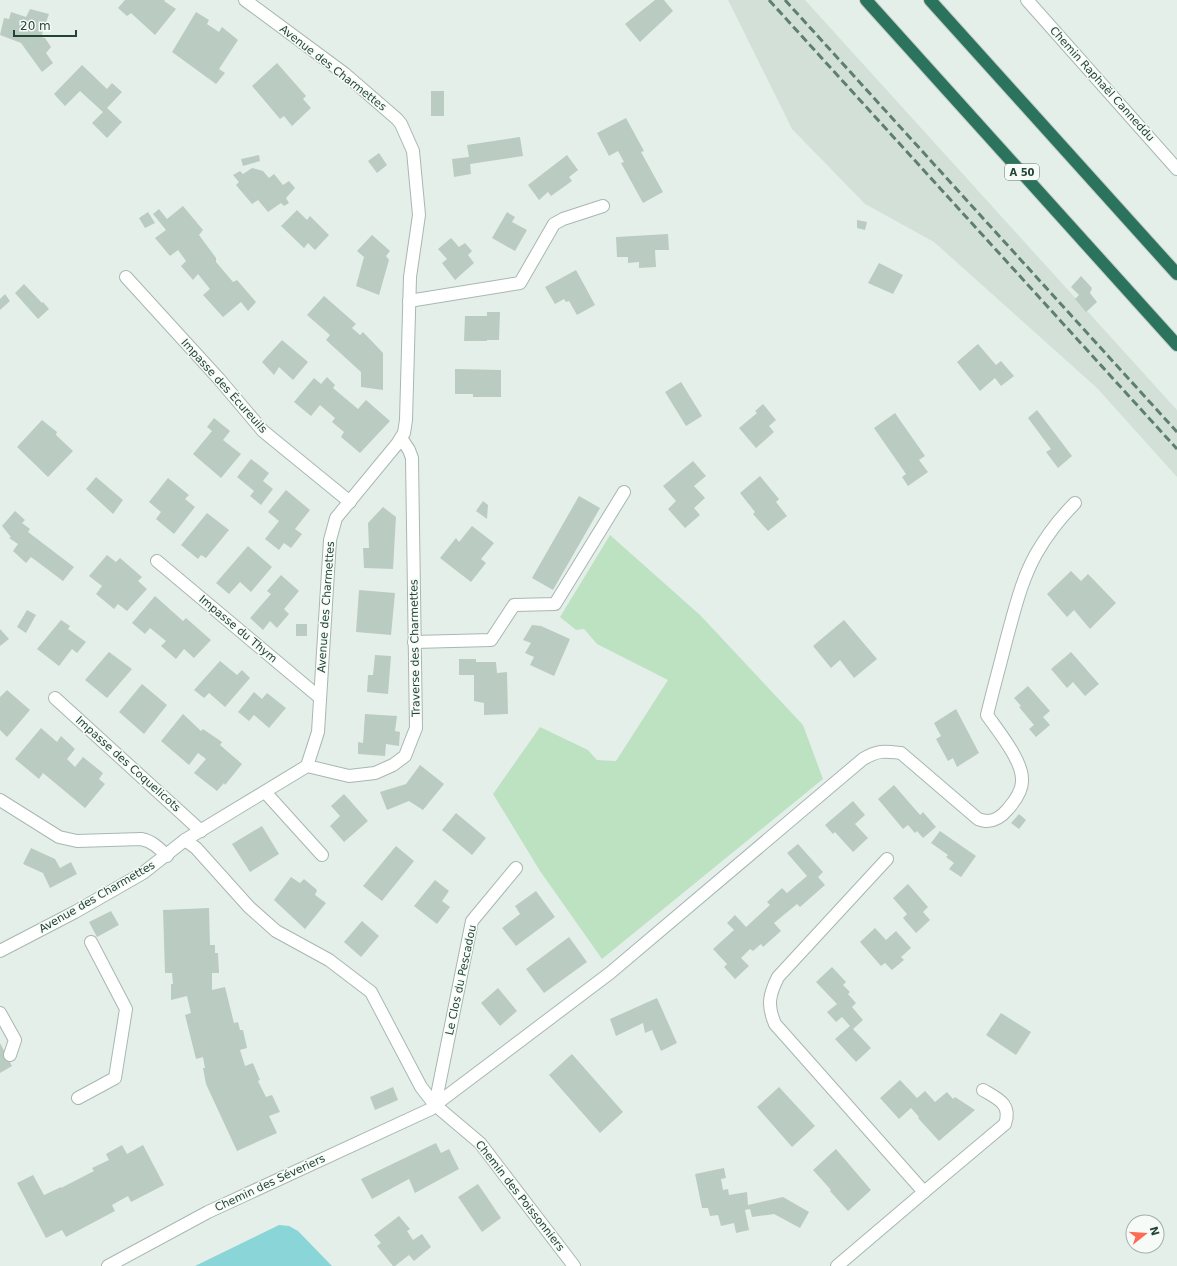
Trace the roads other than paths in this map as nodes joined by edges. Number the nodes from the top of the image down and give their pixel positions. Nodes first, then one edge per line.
1 (245, 0) edge
2 (866, 0) edge
3 (930, 0) edge
4 (1027, 0) edge
5 (1177, 168) edge
6 (603, 206) dead end
7 (1177, 274) edge
8 (126, 277) dead end
9 (409, 301) junction
10 (1177, 345) edge
11 (401, 438) junction
12 (624, 492) dead end
13 (350, 502) junction
14 (1074, 504) dead end
15 (157, 562) dead end
16 (414, 642) junction
17 (319, 697) junction
18 (55, 698) dead end
19 (307, 766) junction
20 (265, 792) junction
21 (0, 800) edge
22 (201, 831) junction
23 (185, 840) junction
24 (322, 855) dead end
25 (167, 856) junction
26 (887, 859) dead end
27 (516, 868) dead end
28 (91, 942) dead end
29 (0, 951) edge
30 (0, 1013) edge
31 (10, 1055) dead end
32 (983, 1090) dead end
33 (78, 1098) dead end
34 (435, 1105) junction
35 (924, 1192) junction
36 (108, 1266) edge
37 (574, 1266) edge
38 (837, 1266) edge

1 - 9 street, Avenue des Charmettes
2 - 10 highway, A 50
3 - 7 highway
4 - 5 street, Chemin Raphaël Canneddu
6 - 9 street
8 - 13 street, Impasse des Écureuils
9 - 11 street, Avenue des Charmettes
11 - 13 street, Avenue des Charmettes
11 - 16 street, Traverse des Charmettes
12 - 16 street
13 - 17 street, Avenue des Charmettes
14 - 34 street, Chemin des Séveriers
15 - 17 street, Impasse du Thym
16 - 19 street, Traverse des Charmettes
17 - 19 street, Avenue des Charmettes
18 - 22 street, Impasse des Coquelicots
19 - 20 street, Avenue des Charmettes
20 - 22 street, Avenue des Charmettes
20 - 24 street
21 - 25 street
22 - 23 street, Avenue des Charmettes
23 - 25 street, Avenue des Charmettes
23 - 34 street, Chemin des Poissonniers
25 - 29 street, Avenue des Charmettes
26 - 35 street
27 - 34 street, Le Clos du Pescadou
28 - 33 street
30 - 31 street
32 - 35 street
34 - 36 street, Chemin des Séveriers
34 - 37 street, Chemin des Poissonniers
35 - 38 street

